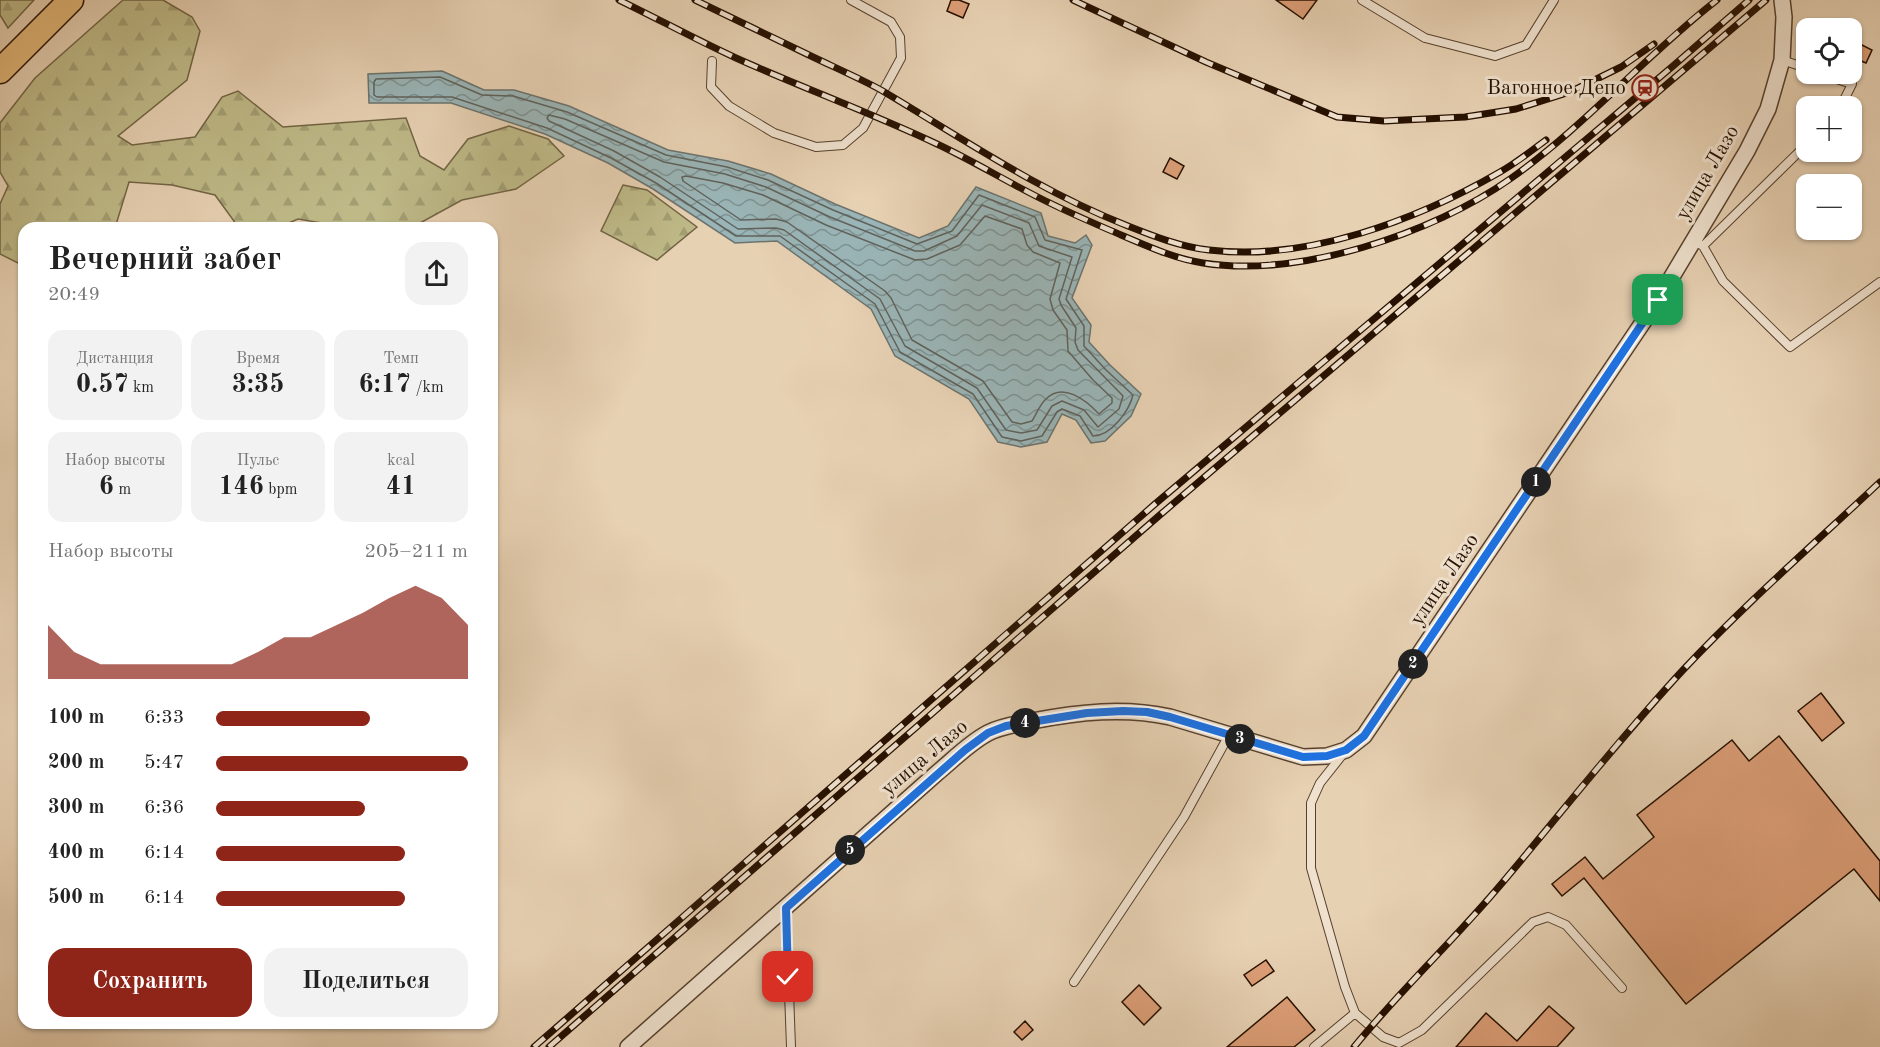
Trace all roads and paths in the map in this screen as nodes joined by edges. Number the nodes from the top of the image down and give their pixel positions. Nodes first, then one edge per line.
1 (71, 0) edge
2 (851, 0) edge
3 (1362, 0) edge
4 (1554, 0) edge
5 (1782, 0) edge
6 (1782, 60) junction
7 (712, 61) dead end
8 (1796, 65) edge
9 (0, 71) edge
10 (1796, 154) edge
11 (1698, 243) junction
12 (1880, 282) edge
13 (1229, 735) junction
14 (1346, 750) junction
15 (786, 908) junction
16 (1074, 982) dead end
17 (1622, 988) dead end
18 (1355, 1013) junction
19 (628, 1047) edge
20 (791, 1047) edge
21 (1314, 1047) edge

1 - 9 main road
2 - 7 lane
3 - 4 lane
5 - 6 street, улица Лазо
6 - 8 lane
6 - 11 street, улица Лазо
10 - 11 lane
11 - 12 lane
11 - 14 street, улица Лазо
13 - 14 street, улица Лазо
13 - 15 street, улица Лазо
13 - 16 lane
14 - 18 lane
15 - 19 street, улица Лазо
15 - 20 lane
17 - 18 lane
18 - 21 lane

